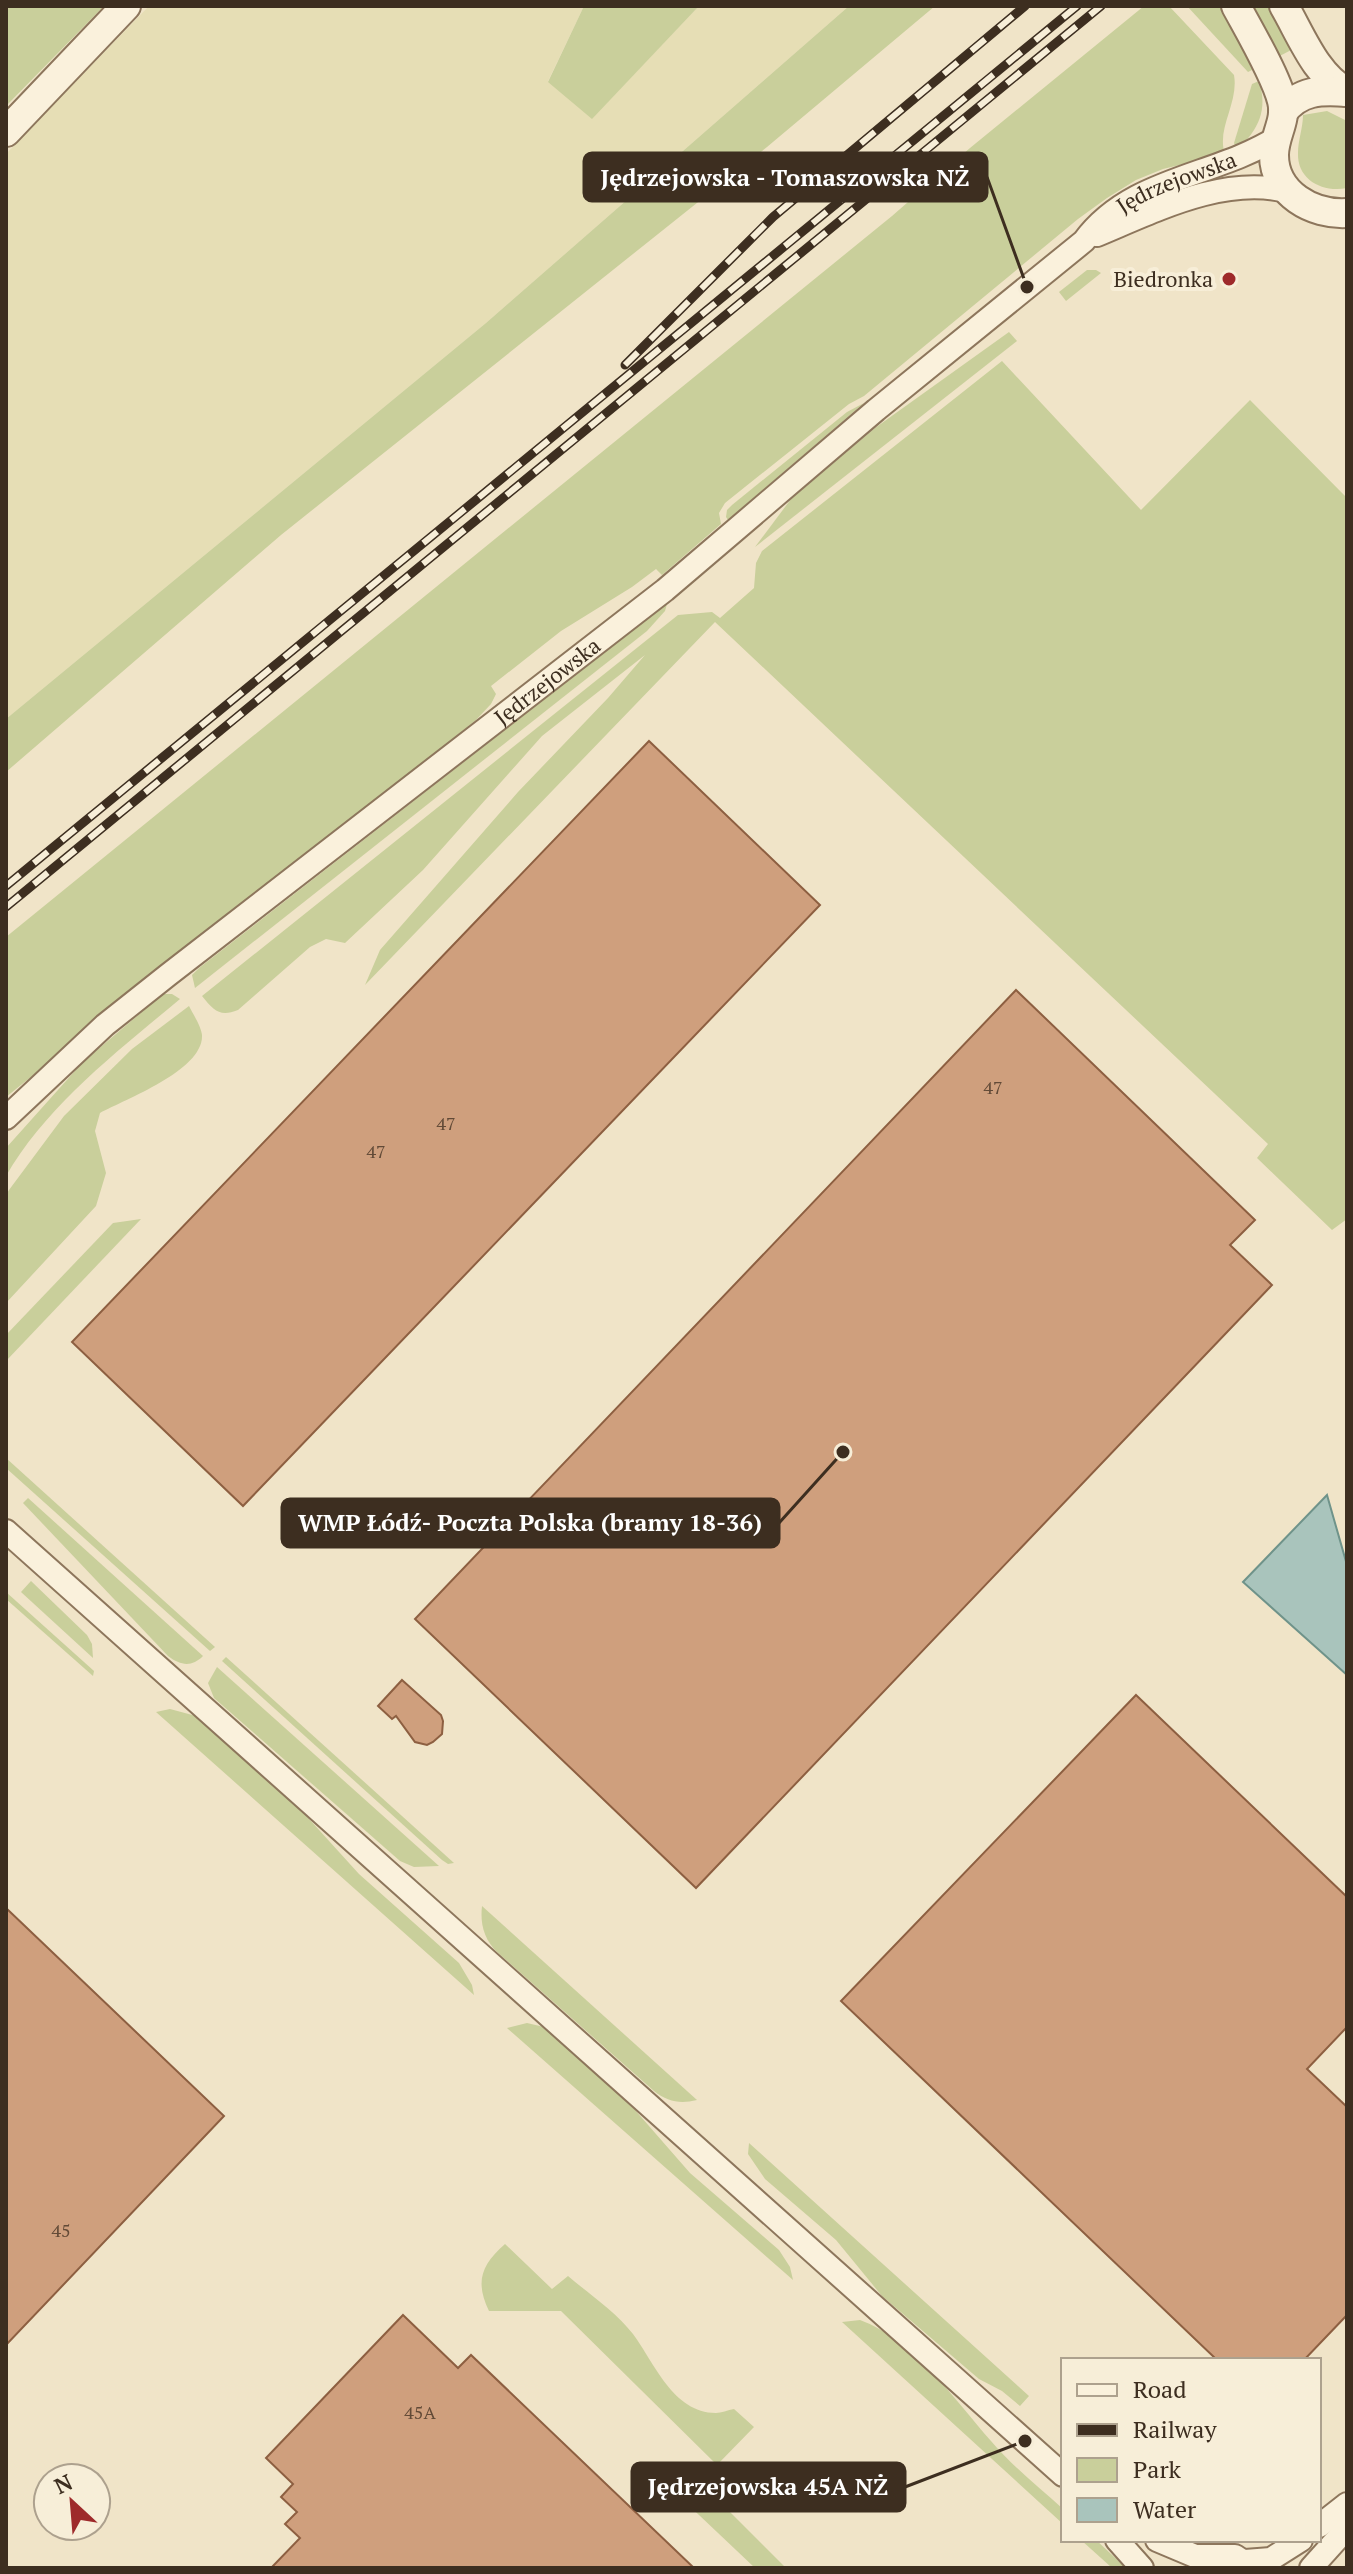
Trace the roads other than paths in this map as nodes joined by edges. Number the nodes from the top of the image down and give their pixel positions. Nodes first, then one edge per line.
1 (126, 6) edge
2 (1236, 6) edge
3 (1284, 6) edge
4 (1347, 92) edge
5 (1280, 125) junction
6 (6, 132) edge
7 (1290, 192) junction
8 (1346, 213) edge
9 (1084, 241) junction
10 (6, 1118) edge
11 (6, 1531) edge
12 (1061, 2473) edge
13 (1347, 2504) edge
14 (1321, 2524) edge
15 (1347, 2528) edge
16 (1119, 2542) edge
17 (1161, 2542) edge
18 (1298, 2542) edge
19 (1202, 2562) edge
20 (1249, 2565) edge
21 (1142, 2568) edge
22 (1311, 2568) edge

1 - 6 street
2 - 5 street
3 - 4 street
4 - 5 street
5 - 7 street
5 - 9 street, Jędrzejowska
7 - 8 street
7 - 9 street, Jędrzejowska
9 - 10 street, Jędrzejowska
11 - 12 street
13 - 14 street
15 - 22 street
16 - 21 street
17 - 19 street
18 - 20 street
19 - 20 street

